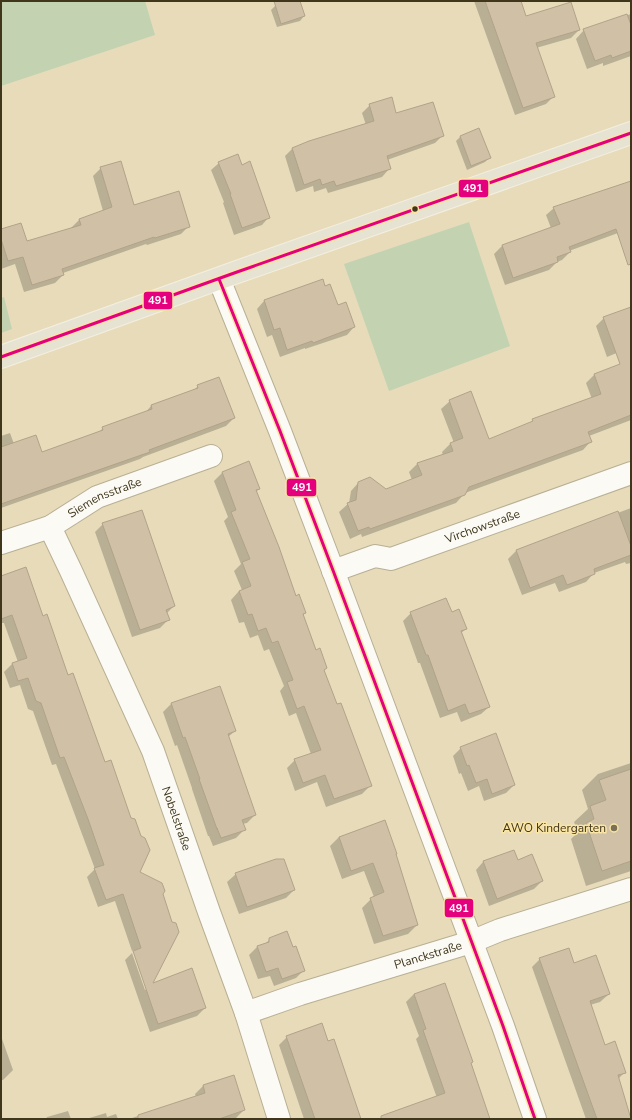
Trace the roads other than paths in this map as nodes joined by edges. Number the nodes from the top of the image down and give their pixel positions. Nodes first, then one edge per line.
1 (631, 133) edge
2 (219, 279) junction
3 (1, 356) edge
4 (211, 456) dead end
5 (631, 473) edge
6 (50, 527) junction
7 (1, 543) edge
8 (333, 571) junction
9 (631, 889) edge
10 (471, 942) junction
11 (246, 1013) junction
12 (279, 1119) edge
13 (534, 1119) edge

1 - 2 main road
2 - 3 main road
2 - 8 street
4 - 6 street, Siemensstraße
5 - 8 street, Virchowstraße
6 - 7 street, Siemensstraße
6 - 11 street, Nobelstraße
8 - 10 street
9 - 10 street, Planckstraße
10 - 11 street, Planckstraße
10 - 13 street
11 - 12 street, Nobelstraße

